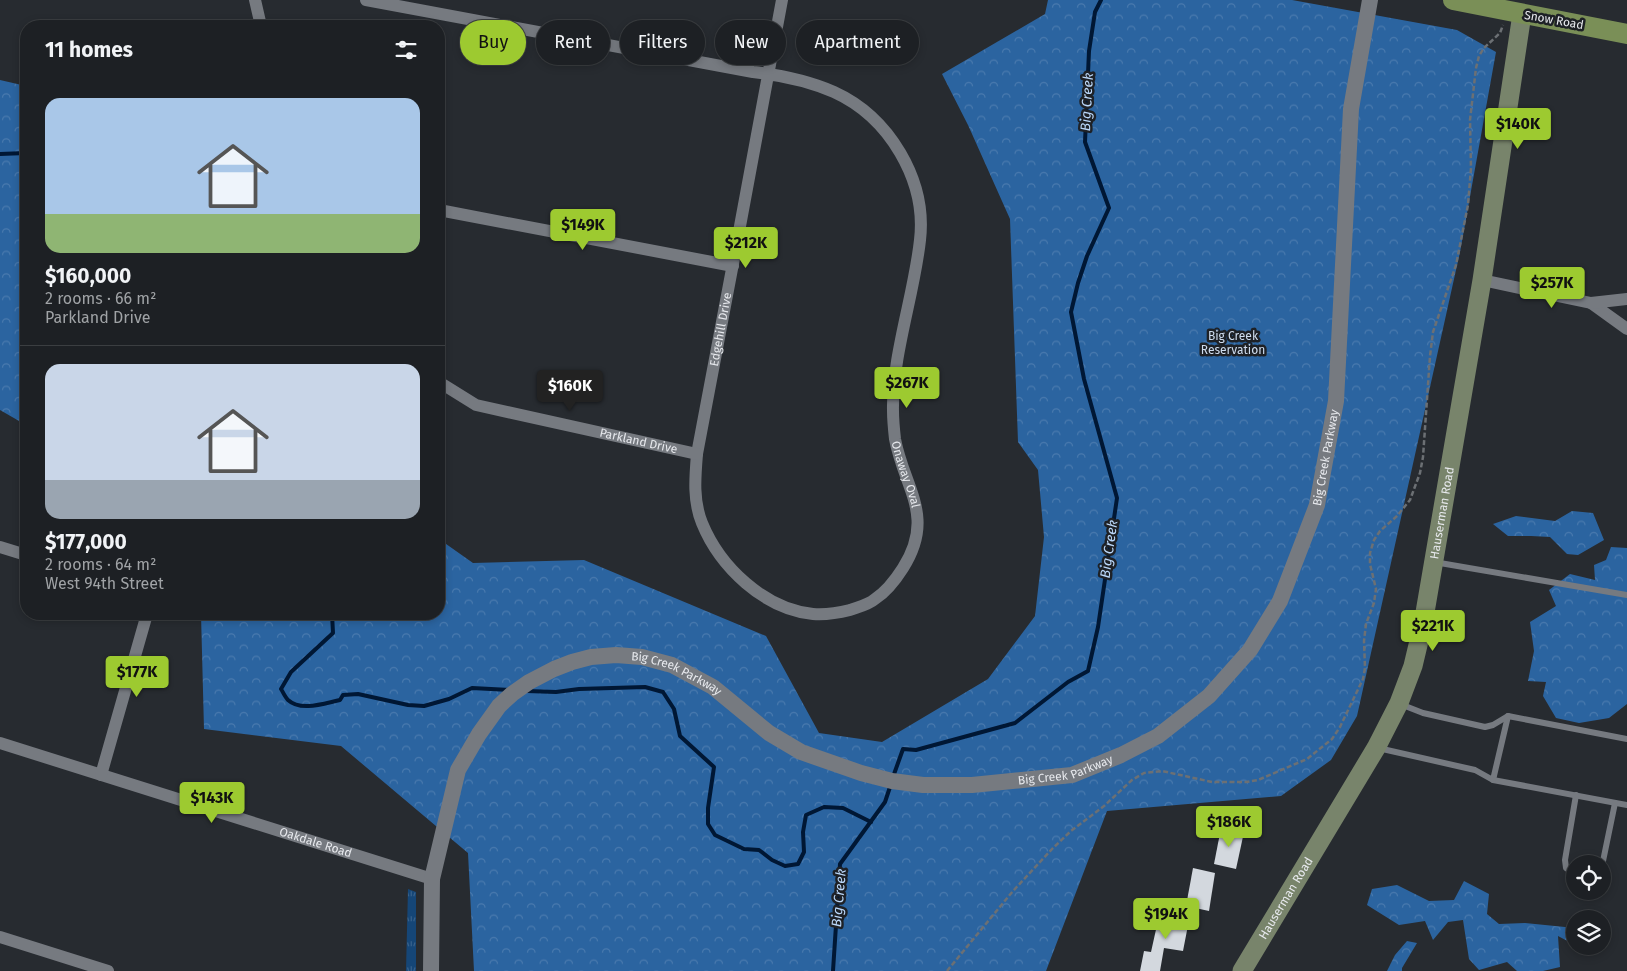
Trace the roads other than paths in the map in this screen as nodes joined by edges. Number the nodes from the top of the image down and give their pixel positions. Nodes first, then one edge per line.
1 (255, 0) edge
2 (366, 0) edge
3 (782, 0) edge
4 (1370, 0) edge
5 (1453, 0) edge
6 (1523, 7) edge
7 (260, 20) edge
8 (1627, 34) edge
9 (768, 74) junction
10 (445, 211) edge
11 (733, 266) junction
12 (1482, 280) junction
13 (1627, 300) edge
14 (1591, 303) junction
15 (1627, 329) edge
16 (445, 386) edge
17 (697, 454) junction
18 (709, 539) joint
19 (0, 547) edge
20 (20, 553) edge
21 (1433, 562) junction
22 (1627, 595) edge
23 (145, 620) edge
24 (1399, 703) junction
25 (1508, 716) junction
26 (1627, 739) edge
27 (0, 743) edge
28 (1376, 748) junction
29 (101, 775) junction
30 (1493, 780) junction
31 (1576, 795) junction
32 (1615, 803) junction
33 (1627, 805) edge
34 (1604, 855) edge
35 (1566, 868) edge
36 (432, 880) junction
37 (0, 938) edge
38 (108, 971) edge
39 (431, 971) edge
40 (1242, 971) edge

1 - 7 street
2 - 9 street, Onaway Oval
3 - 9 street, Edgehill Drive
4 - 36 street, Big Creek Parkway
5 - 6 main road, Snow Road
6 - 8 main road, Snow Road
6 - 12 main road, Hauserman Road
9 - 11 street, Edgehill Drive
9 - 18 street, Onaway Oval
10 - 11 street
11 - 17 street, Edgehill Drive
12 - 14 street
12 - 21 main road, Hauserman Road
13 - 14 street
14 - 15 street
16 - 17 street, Parkland Drive
17 - 18 street, Edgehill Drive
19 - 20 street
21 - 22 lane
21 - 24 main road, Hauserman Road
23 - 29 street
24 - 25 lane
24 - 28 main road, Hauserman Road
25 - 26 lane
25 - 30 lane
27 - 29 street, Oakdale Road
28 - 30 lane
28 - 40 main road, Hauserman Road
29 - 36 street, Oakdale Road
30 - 31 lane
31 - 32 lane
31 - 35 lane
32 - 33 lane
32 - 34 lane
36 - 39 street, Big Creek Parkway
37 - 38 street

